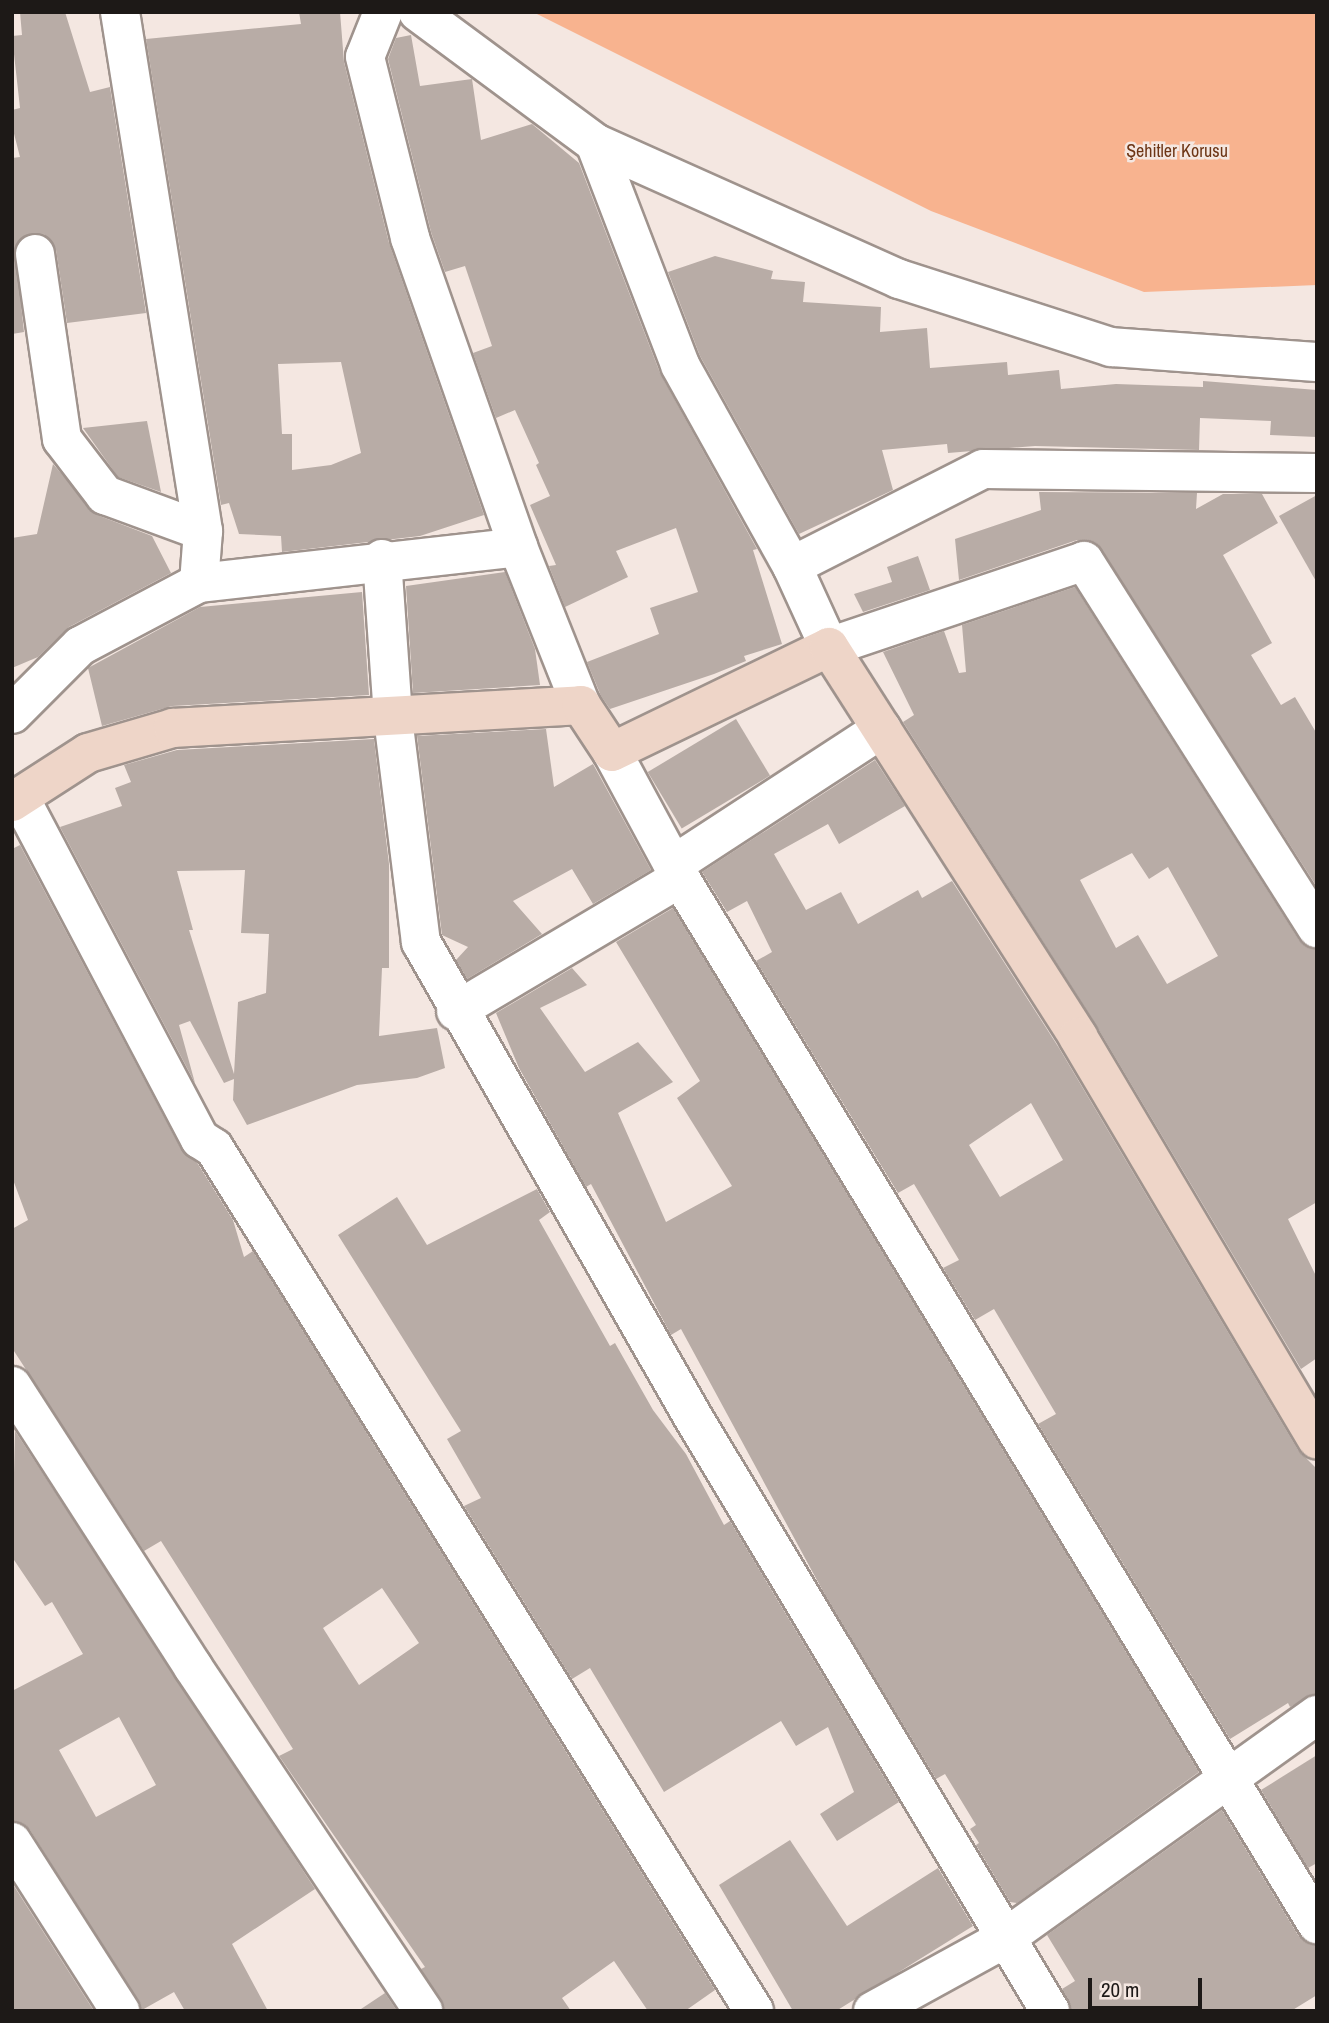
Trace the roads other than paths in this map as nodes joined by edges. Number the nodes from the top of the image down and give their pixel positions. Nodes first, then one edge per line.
1 (120, 12) edge
2 (383, 12) edge
3 (418, 12) edge
4 (595, 143) junction
5 (35, 254) dead end
6 (1317, 362) edge
7 (1317, 473) edge
8 (203, 531) junction
9 (518, 547) junction
10 (382, 559) junction
11 (792, 566) junction
12 (199, 583) junction
13 (829, 647) junction
14 (581, 705) junction
15 (12, 714) edge
16 (393, 718) junction
17 (882, 729) junction
18 (612, 752) junction
19 (16, 800) edge
20 (676, 872) junction
21 (1317, 928) edge
22 (456, 1011) junction
23 (12, 1386) edge
24 (1317, 1439) edge
25 (1317, 1715) edge
26 (1227, 1779) junction
27 (12, 1842) edge
28 (1317, 1924) edge
29 (1004, 1939) junction
30 (120, 2011) edge
31 (423, 2011) edge
32 (754, 2011) edge
33 (873, 2011) edge
34 (1050, 2011) edge

1 - 8 street
2 - 9 street
3 - 4 street
4 - 6 street
4 - 11 street
5 - 8 street
7 - 11 street
8 - 12 street
9 - 10 street
9 - 14 street
10 - 12 street
10 - 16 street
11 - 13 street
12 - 15 street
13 - 17 street
13 - 18 street
13 - 21 street
14 - 16 street
14 - 18 street
16 - 19 street
16 - 22 street
17 - 20 street
17 - 24 street
18 - 20 street
19 - 32 street
20 - 22 street
20 - 26 street
22 - 29 street
23 - 31 street
25 - 26 street
26 - 28 street
26 - 29 street
27 - 30 street
29 - 33 street
29 - 34 street

